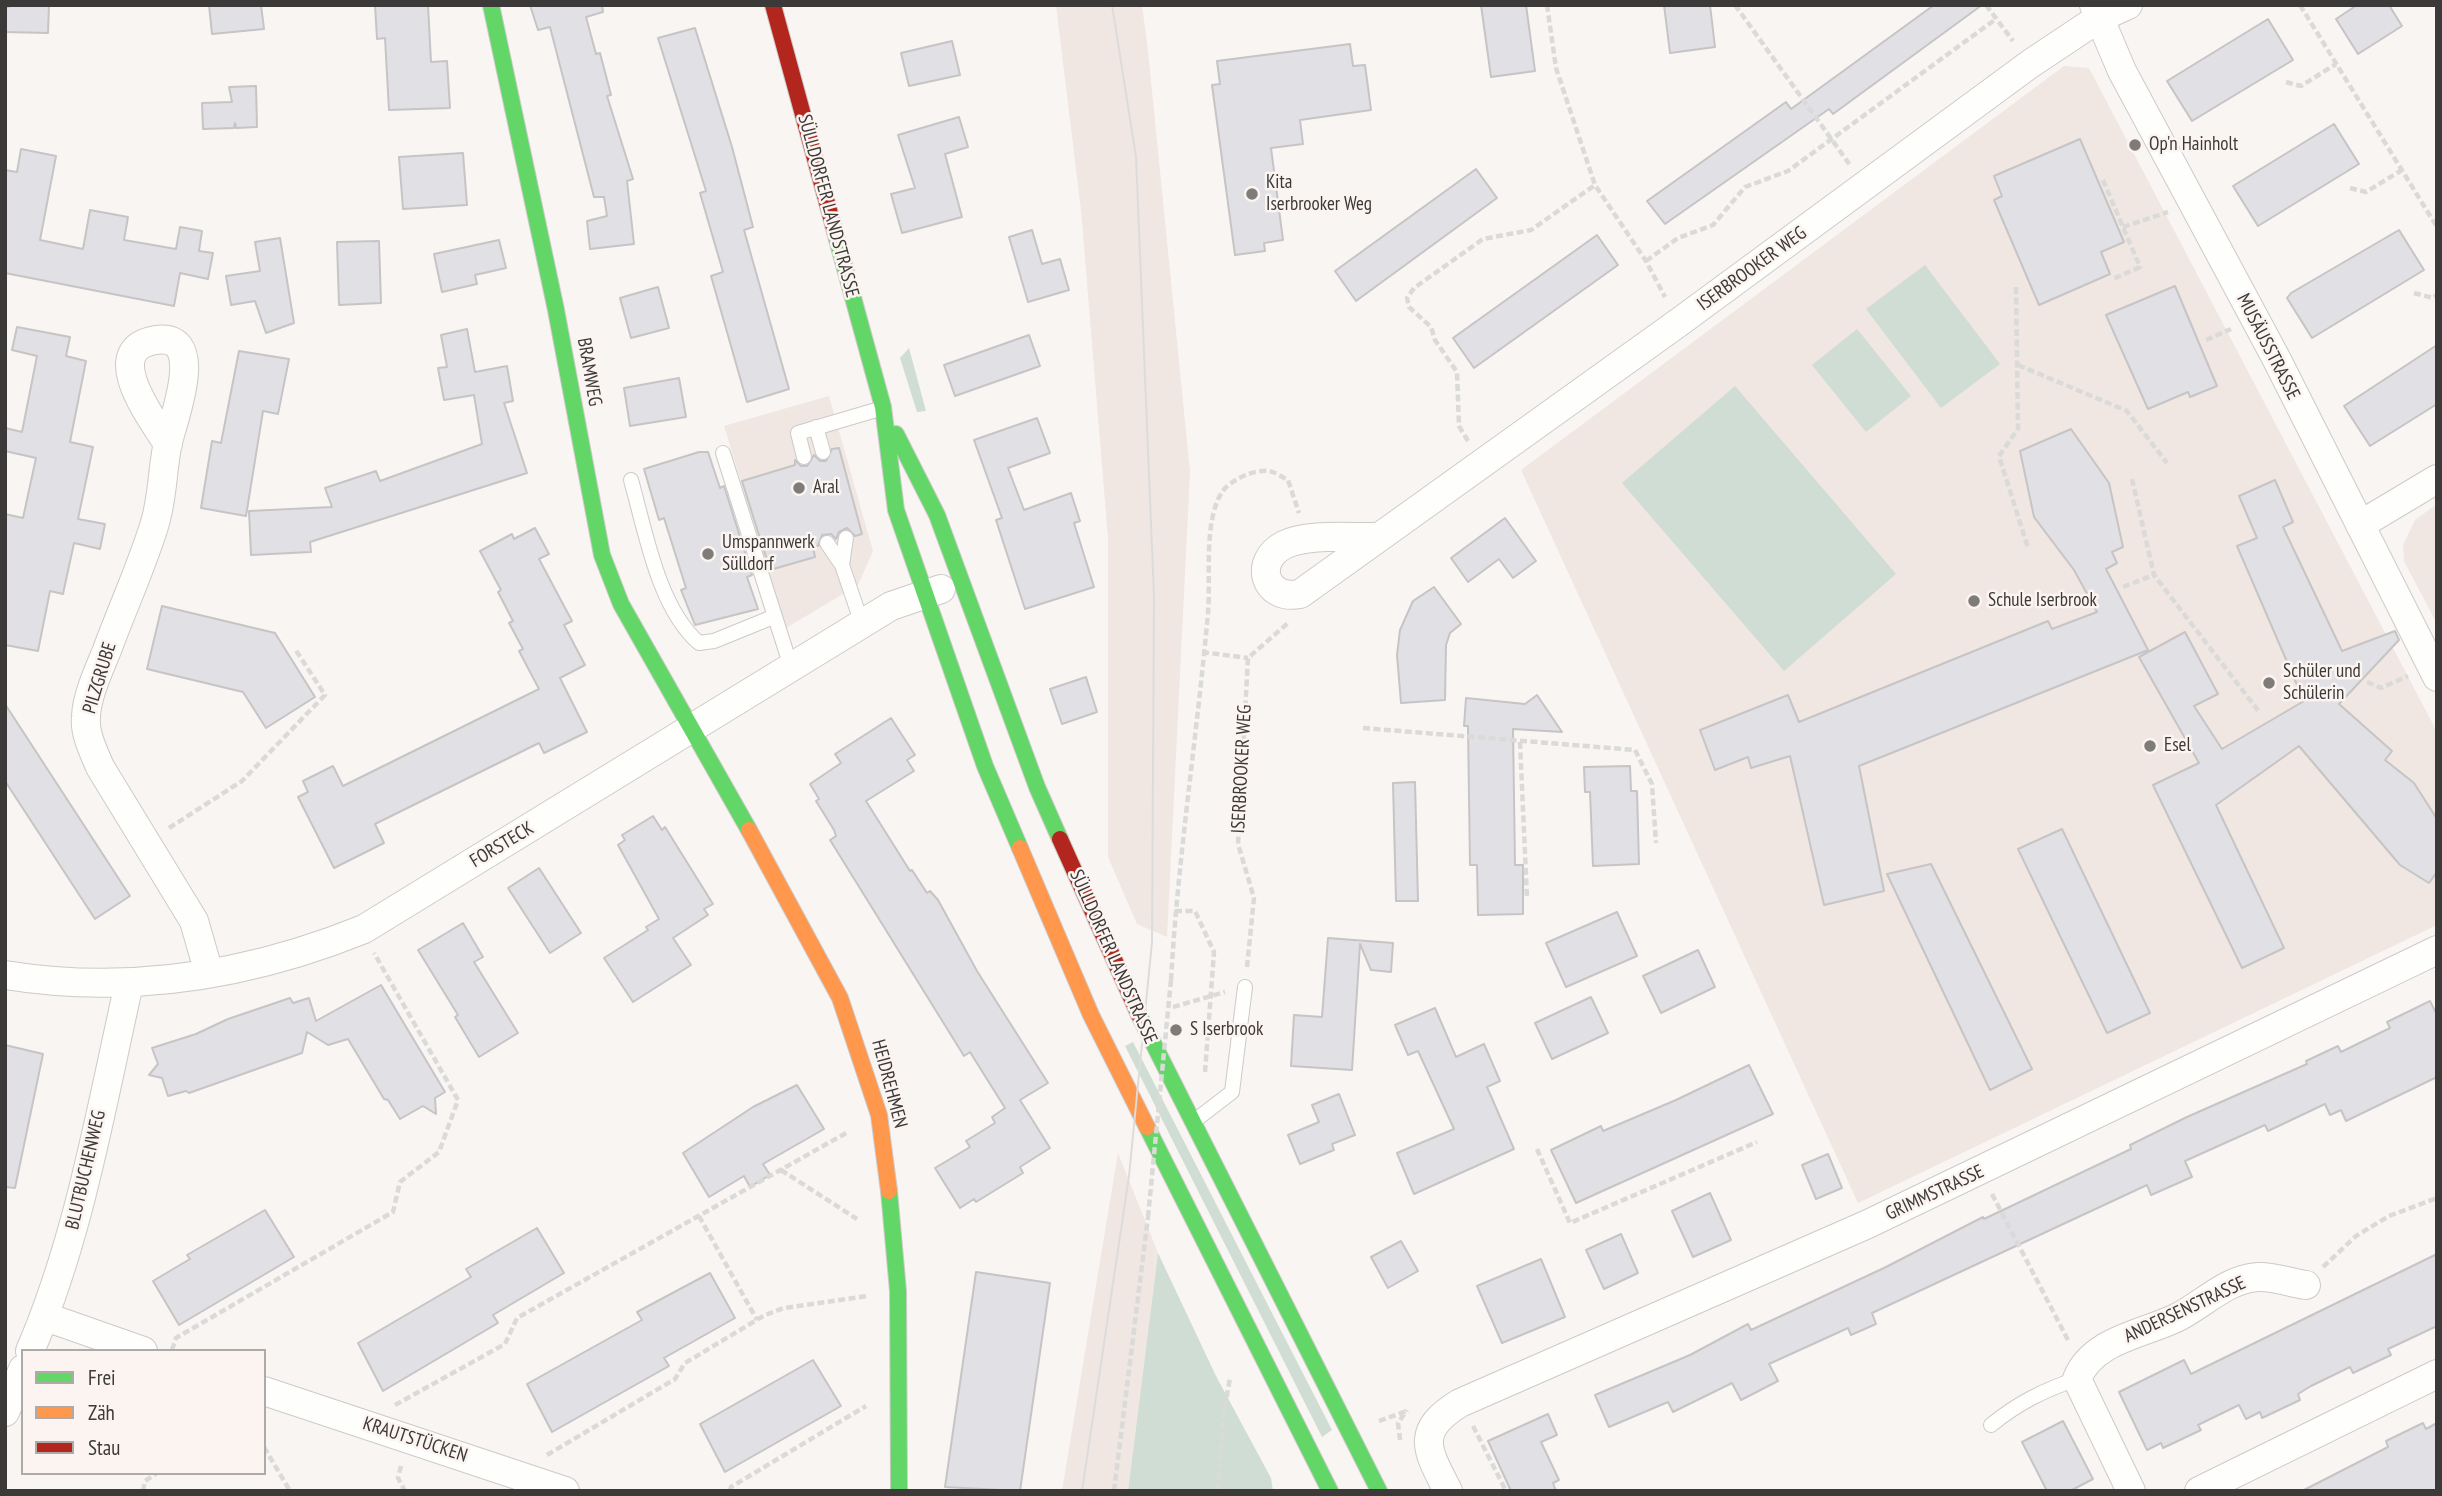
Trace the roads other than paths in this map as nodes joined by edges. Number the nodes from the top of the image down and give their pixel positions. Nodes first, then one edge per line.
1 (491, 5) edge
2 (774, 5) edge
3 (2128, 5) edge
4 (2096, 11) edge
5 (883, 407) junction
6 (816, 428) junction
7 (168, 444) dead end
8 (823, 452) dead end
9 (723, 453) dead end
10 (804, 457) dead end
11 (2437, 479) edge
12 (631, 480) dead end
13 (2360, 525) junction
14 (1378, 537) junction
15 (846, 538) dead end
16 (827, 543) dead end
17 (842, 565) junction
18 (960, 583) junction
19 (923, 594) junction
20 (773, 617) junction
21 (862, 624) junction
22 (791, 667) junction
23 (2424, 676) edge
24 (690, 729) junction
25 (2437, 950) edge
26 (209, 973) junction
27 (5, 975) edge
28 (129, 984) junction
29 (1245, 987) road end
30 (1192, 1123) junction
31 (2306, 1285) road end
32 (46, 1317) junction
33 (31, 1349) edge
34 (137, 1349) edge
35 (2080, 1373) junction
36 (21, 1374) edge
37 (2437, 1374) edge
38 (266, 1392) edge
39 (5, 1412) edge
40 (1991, 1425) dead end
41 (565, 1491) edge
42 (899, 1491) edge
43 (1330, 1491) edge
44 (1379, 1491) edge
45 (1448, 1491) edge
46 (2131, 1491) edge
47 (2199, 1491) edge

1 - 24 main road, BRAMWEG
2 - 5 main road, SÜLLDORFER LANDSTRASSE
3 - 4 street, ISERBROOKER WEG
4 - 13 street, MUSÄUSSTRASSE
4 - 14 street, ISERBROOKER WEG
5 - 6 lane
5 - 18 main road, SÜLLDORFER LANDSTRASSE
5 - 19 main road, SÜLLDORFER LANDSTRASSE
6 - 8 lane
6 - 10 lane
7 - 26 street, PILZGRUBE
9 - 20 lane
11 - 13 street
12 - 20 lane
13 - 23 street, MUSÄUSSTRASSE
14 - 14 street, ISERBROOKER WEG
15 - 17 lane
16 - 17 lane
17 - 21 lane
18 - 19 street, FORSTECK
18 - 30 main road, SÜLLDORFER LANDSTRASSE
19 - 21 street, FORSTECK
19 - 43 main road, SÜLLDORFER LANDSTRASSE
20 - 22 lane
21 - 22 street, FORSTECK
22 - 24 street, FORSTECK
24 - 26 street, FORSTECK
24 - 42 main road, HEIDREHMEN
25 - 45 street, GRIMMSTRASSE
26 - 28 street, FORSTECK
27 - 28 street, FORSTECK
28 - 32 street, BLUTBUCHENWEG
29 - 30 lane
30 - 44 main road, SÜLLDORFER LANDSTRASSE
31 - 35 street, ANDERSENSTRASSE
32 - 33 street, BLUTBUCHENWEG
32 - 34 street
35 - 40 lane
35 - 46 street
36 - 39 street
37 - 47 street
38 - 41 street, KRAUTSTÜCKEN

